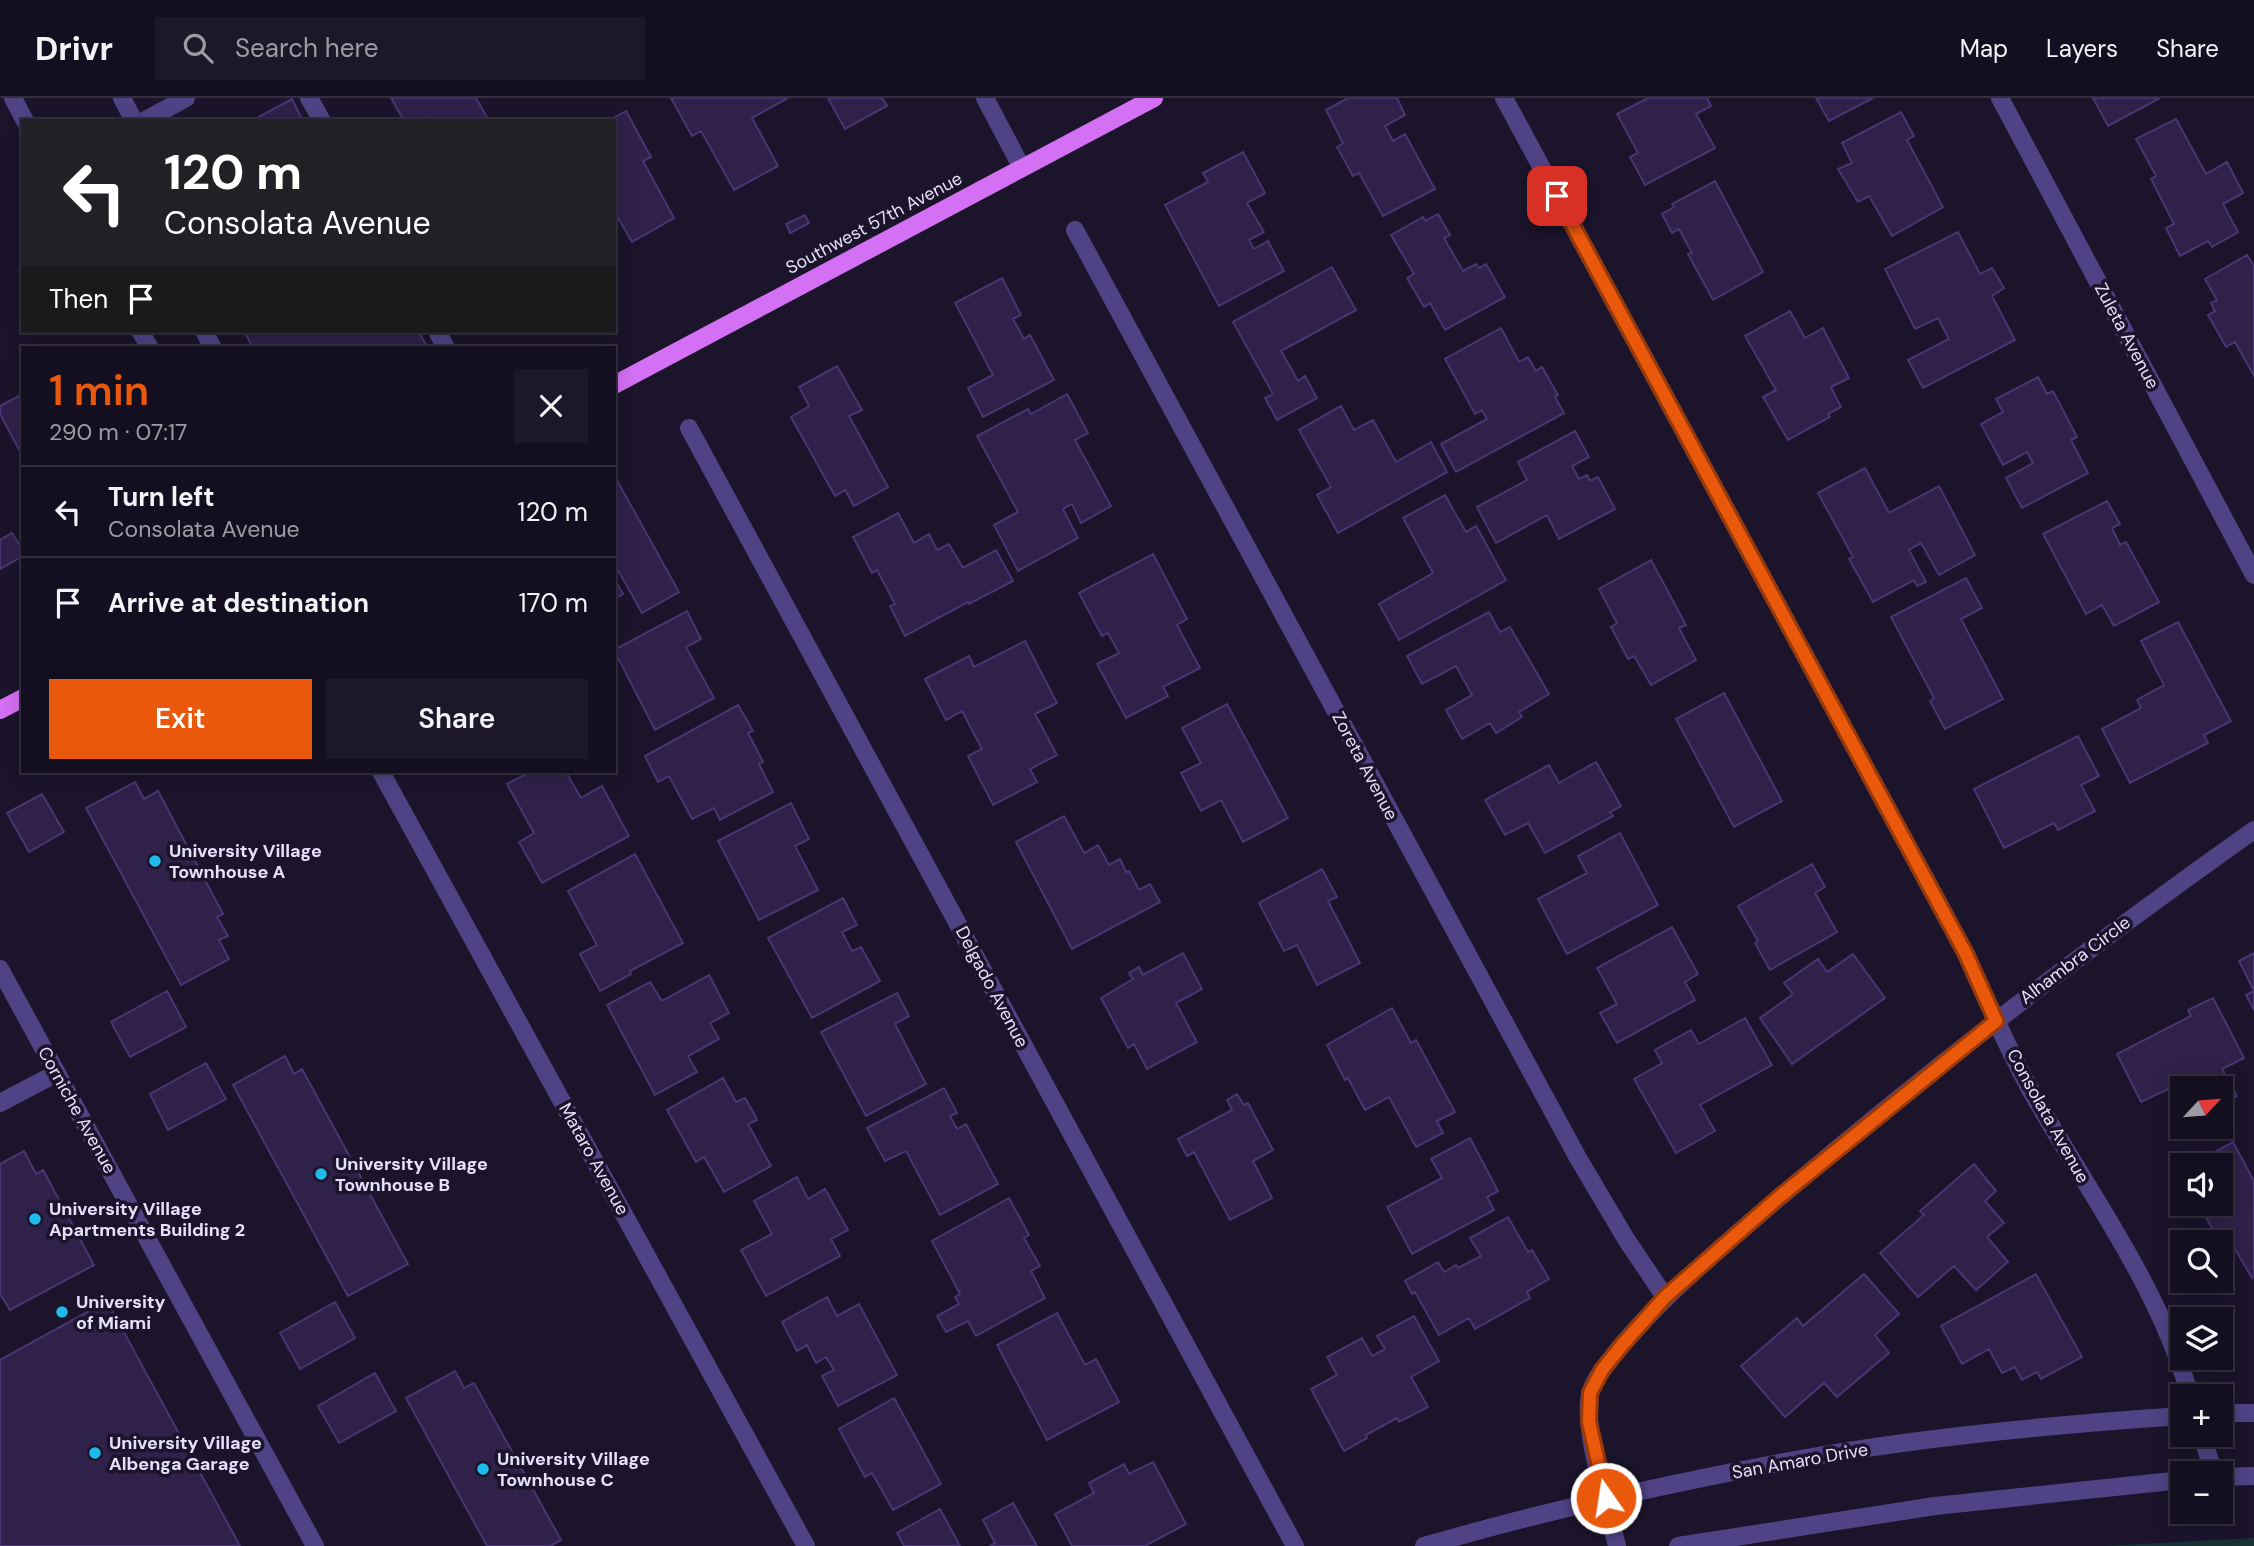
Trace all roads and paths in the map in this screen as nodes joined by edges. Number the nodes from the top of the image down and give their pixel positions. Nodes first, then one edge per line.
1 (13, 98) edge
2 (122, 98) edge
3 (187, 98) edge
4 (309, 98) edge
5 (985, 98) edge
6 (1154, 98) edge
7 (1504, 98) edge
8 (2000, 98) edge
9 (24, 119) edge
10 (133, 119) edge
11 (148, 119) edge
12 (321, 119) edge
13 (1021, 168) junction
14 (1075, 230) dead end
15 (616, 384) edge
16 (689, 428) dead end
17 (2254, 575) edge
18 (21, 699) edge
19 (0, 710) edge
20 (382, 773) edge
21 (2254, 830) edge
22 (0, 968) edge
23 (1996, 1021) junction
24 (57, 1073) junction
25 (0, 1103) edge
26 (1665, 1297) junction
27 (2186, 1384) edge
28 (2233, 1413) edge
29 (2254, 1413) edge
30 (2170, 1417) edge
31 (2254, 1476) edge
32 (2233, 1477) edge
33 (2170, 1481) edge
34 (1606, 1498) junction
35 (315, 1546) edge
36 (806, 1546) edge
37 (1295, 1546) edge
38 (1424, 1546) edge
39 (1617, 1546) edge
40 (1678, 1546) edge

1 - 9 street
2 - 10 street
3 - 11 street
4 - 12 street
5 - 13 street
6 - 13 main road, Southwest 57th Avenue
7 - 23 street, Consolata Avenue
8 - 17 street, Zuleta Avenue
13 - 15 main road, Southwest 57th Avenue
14 - 26 street, Zoreta Avenue
16 - 37 street, Delgado Avenue
18 - 19 main road
20 - 36 street, Mataro Avenue
21 - 23 street, Alhambra Circle
22 - 24 street, Corniche Avenue
23 - 26 street, Alhambra Circle
23 - 27 street, Consolata Avenue
24 - 25 street
24 - 35 street, Corniche Avenue
26 - 34 street, Alhambra Circle
28 - 29 street
30 - 34 street, San Amaro Drive
31 - 32 street
33 - 40 street
34 - 38 street, San Amaro Drive
34 - 39 street, Alhambra Circle

